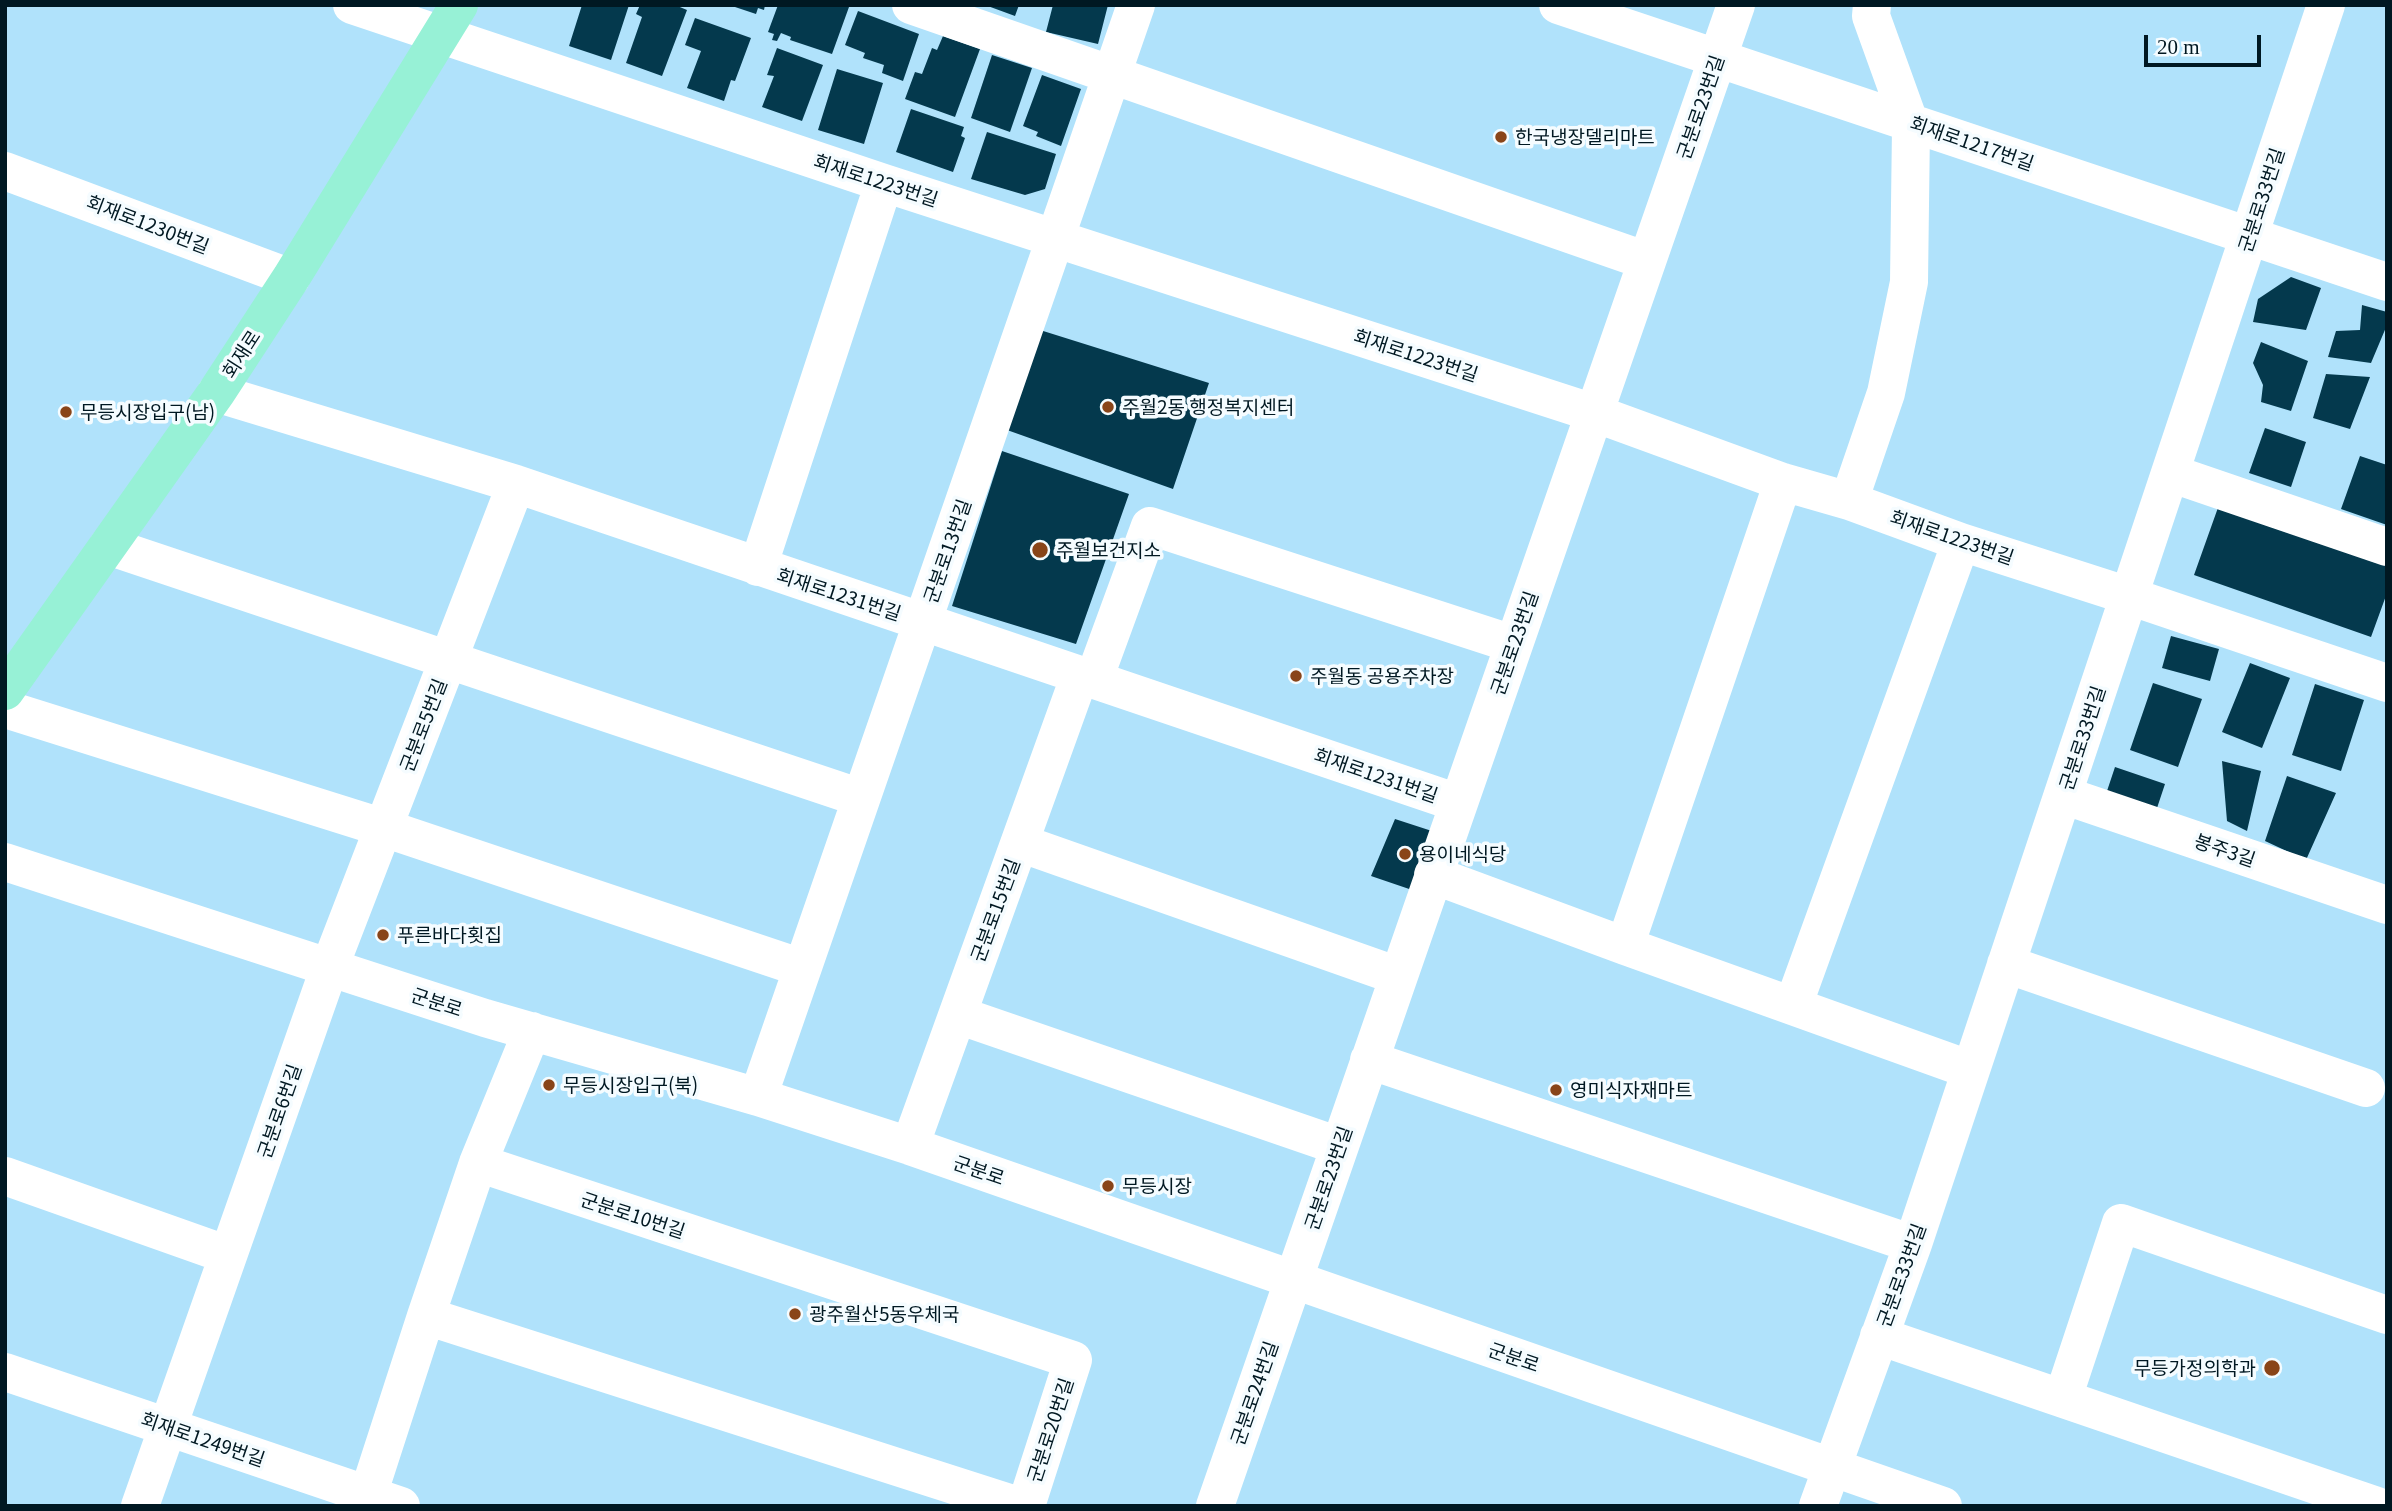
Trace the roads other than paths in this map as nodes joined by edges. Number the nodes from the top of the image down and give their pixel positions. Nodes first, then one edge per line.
1 (352, 5) edge
2 (911, 5) edge
3 (1136, 5) edge
4 (1558, 5) edge
5 (1736, 5) edge
6 (1872, 5) edge
7 (2326, 5) edge
8 (450, 20) edge
9 (1717, 59) junction
10 (1112, 74) junction
11 (1910, 122) junction
12 (5, 171) edge
13 (884, 183) junction
14 (2249, 236) junction
15 (1055, 237) junction
16 (1647, 261) junction
17 (291, 278) junction
18 (2387, 282) edge
19 (216, 393) junction
20 (1594, 413) junction
21 (2170, 474) junction
22 (1783, 482) junction
23 (516, 484) junction
24 (1849, 501) junction
25 (1961, 542) junction
26 (108, 546) junction
27 (2387, 547) edge
28 (758, 567) junction
29 (2129, 596) junction
30 (922, 622) junction
31 (1513, 644) junction
32 (448, 660) junction
33 (1087, 677) junction
34 (2387, 684) edge
35 (5, 691) edge
36 (5, 709) edge
37 (2063, 795) junction
38 (861, 799) junction
39 (1458, 803) junction
40 (384, 828) junction
41 (1020, 843) junction
42 (5, 862) edge
43 (1433, 875) junction
44 (2387, 905) edge
45 (1625, 946) junction
46 (2007, 964) junction
47 (330, 966) junction
48 (802, 968) junction
49 (1398, 976) junction
50 (1793, 1006) junction
51 (958, 1015) junction
52 (532, 1031) junction
53 (1369, 1060) junction
54 (1971, 1070) junction
55 (2366, 1087) dead end
56 (758, 1097) junction
57 (910, 1146) junction
58 (1339, 1146) junction
59 (478, 1163) junction
60 (5, 1176) edge
61 (1913, 1244) junction
62 (228, 1255) junction
63 (788, 1266) joint
64 (1292, 1280) junction
65 (2387, 1315) edge
66 (426, 1316) junction
67 (1880, 1336) junction
68 (5, 1372) edge
69 (2063, 1398) junction
70 (168, 1427) junction
71 (1831, 1468) junction
72 (385, 1500) edge
73 (140, 1506) edge
74 (1019, 1506) edge
75 (1026, 1506) edge
76 (1215, 1506) edge
77 (1818, 1506) edge
78 (1943, 1506) edge
79 (2377, 1506) edge

1 - 8 street, 회재로1223번길
2 - 10 street
3 - 10 street, 군분로13번길
4 - 9 street, 회재로1217번길
5 - 9 street, 군분로23번길
6 - 11 street
7 - 14 street, 군분로33번길
8 - 13 street, 회재로1223번길
8 - 17 main road, 회재로
9 - 11 street, 회재로1217번길
9 - 16 street, 군분로23번길
10 - 15 street, 군분로13번길
10 - 16 street
11 - 14 street, 회재로1217번길
11 - 24 street
12 - 17 street, 회재로1230번길
13 - 15 street, 회재로1223번길
13 - 28 street
14 - 18 street, 회재로1217번길
14 - 21 street, 군분로33번길
15 - 20 street, 회재로1223번길
15 - 30 street, 군분로13번길
16 - 20 street, 군분로23번길
17 - 19 main road, 회재로
19 - 23 street, 회재로1231번길
19 - 26 main road, 회재로
20 - 22 street, 회재로1223번길
20 - 31 street, 군분로23번길
21 - 27 street
21 - 29 street, 군분로33번길
22 - 24 street, 회재로1223번길
22 - 45 street
23 - 28 street, 회재로1231번길
23 - 32 street, 군분로5번길
24 - 25 street, 회재로1223번길
25 - 29 street, 회재로1223번길
25 - 50 street
26 - 32 street
26 - 35 main road, 회재로
28 - 30 street, 회재로1231번길
29 - 34 street, 회재로1223번길
29 - 37 street, 군분로33번길
30 - 33 street, 회재로1231번길
30 - 38 street, 군분로13번길
31 - 33 street, 군분로15번길
31 - 39 street, 군분로23번길
32 - 38 street
32 - 40 street, 군분로5번길
33 - 39 street, 회재로1231번길
33 - 41 street, 군분로15번길
36 - 40 street
37 - 44 street, 봉주3길
37 - 46 street, 군분로33번길
38 - 48 street, 군분로13번길
39 - 43 street, 군분로23번길
40 - 47 street, 군분로5번길
40 - 48 street
41 - 49 street
41 - 51 street, 군분로15번길
42 - 47 street, 군분로
43 - 45 street
43 - 49 street, 군분로23번길
45 - 50 street
46 - 54 street, 군분로33번길
46 - 55 street
47 - 52 street, 군분로
47 - 62 street, 군분로6번길
48 - 56 street, 군분로13번길
49 - 53 street, 군분로23번길
50 - 54 street
51 - 57 street, 군분로15번길
51 - 58 street
52 - 56 street, 군분로
52 - 59 street
53 - 58 street, 군분로23번길
53 - 61 street
54 - 61 street, 군분로33번길
56 - 57 street, 군분로
57 - 64 street, 군분로
58 - 64 street, 군분로23번길
59 - 63 street, 군분로10번길
59 - 66 street
60 - 62 street
61 - 67 street, 군분로33번길
62 - 70 street, 군분로6번길
63 - 75 street, 군분로20번길
64 - 71 street, 군분로
64 - 76 street, 군분로24번길
65 - 69 street
66 - 72 street
66 - 74 street, 군분로20번길
67 - 69 street
67 - 71 street, 군분로33번길
68 - 70 street, 회재로1249번길
69 - 79 street
70 - 72 street, 회재로1249번길
70 - 73 street, 군분로6번길
71 - 77 street, 군분로33번길
71 - 78 street, 군분로

